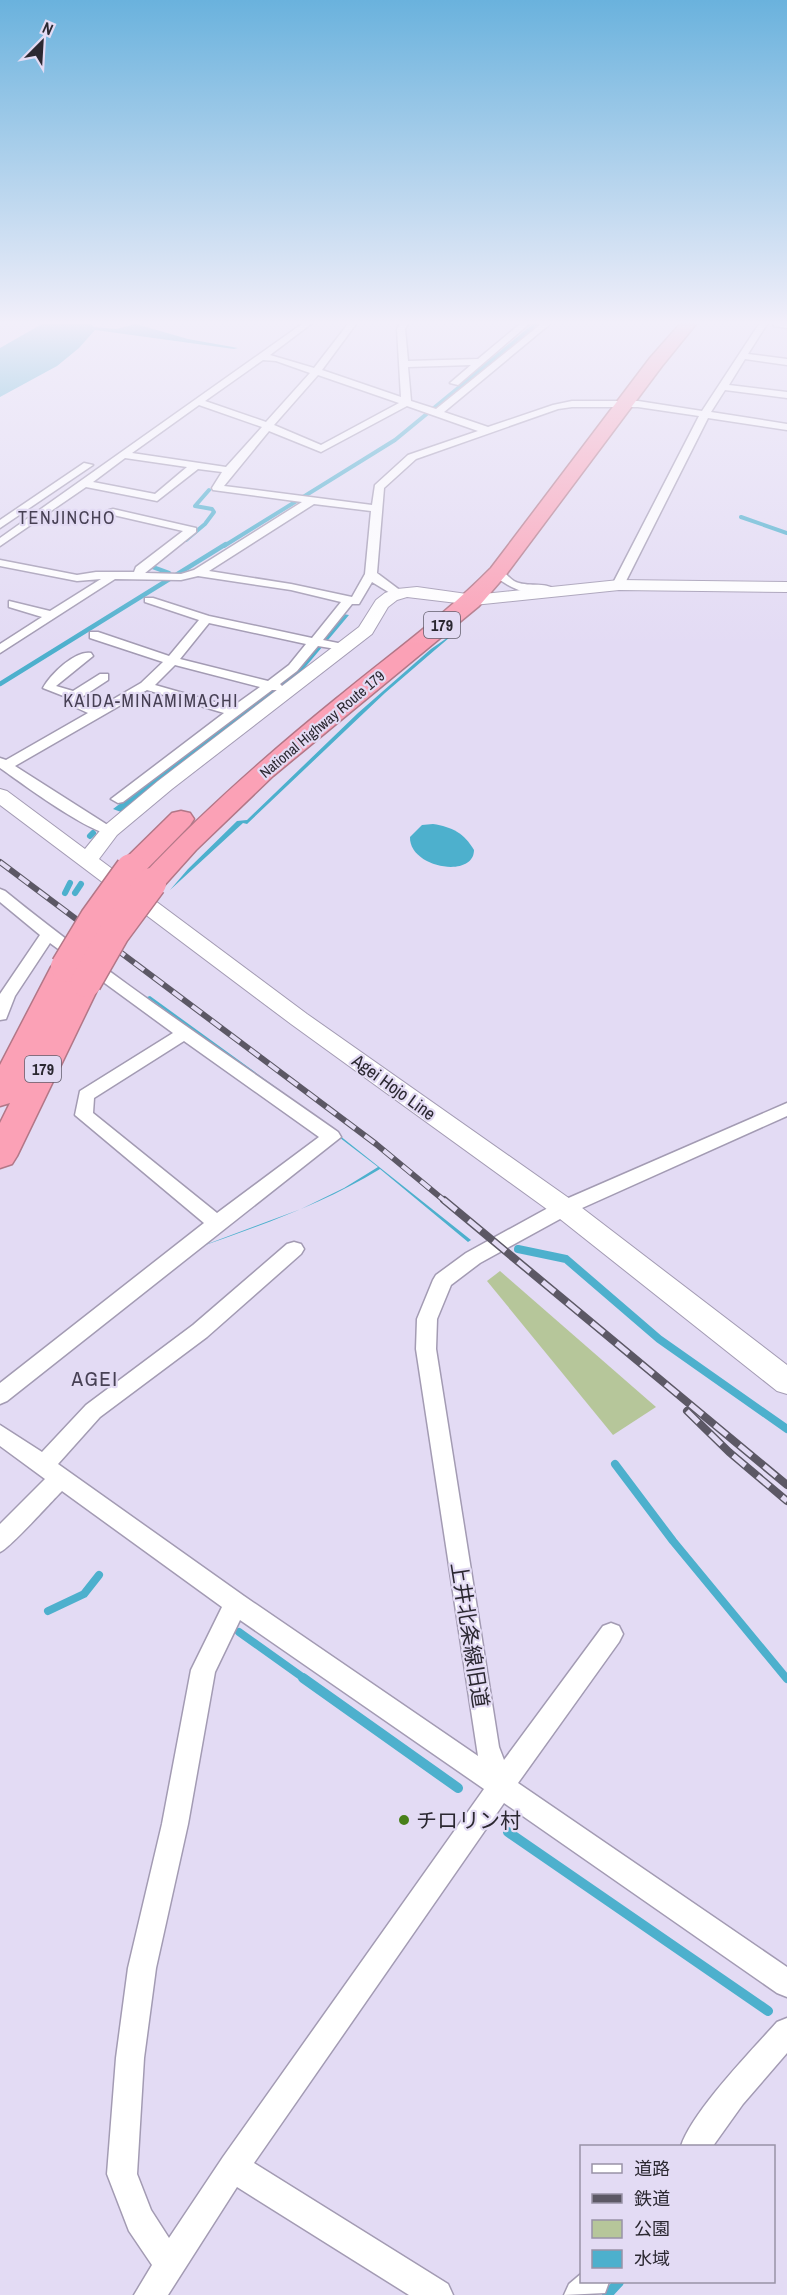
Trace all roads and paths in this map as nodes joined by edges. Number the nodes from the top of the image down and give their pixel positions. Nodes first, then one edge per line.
1 (158, 431) edge
2 (263, 431) edge
3 (279, 431) edge
4 (354, 431) edge
5 (489, 431) edge
6 (592, 431) edge
7 (595, 431) edge
8 (697, 431) edge
9 (124, 455) junction
10 (100, 457) dead end
11 (196, 465) junction
12 (229, 470) junction
13 (83, 483) junction
14 (138, 494) junction
15 (311, 501) junction
16 (377, 509) junction
17 (0, 525) edge
18 (0, 543) edge
19 (0, 563) edge
20 (498, 572) junction
21 (198, 573) junction
22 (371, 574) junction
23 (140, 575) junction
24 (112, 576) junction
25 (618, 585) junction
26 (787, 587) edge
27 (550, 590) junction
28 (399, 594) junction
29 (462, 599) junction
30 (149, 600) dead end
31 (350, 600) junction
32 (13, 604) dead end
33 (49, 615) junction
34 (206, 619) junction
35 (94, 635) dead end
36 (314, 642) junction
37 (344, 648) junction
38 (0, 649) edge
39 (87, 656) dead end
40 (172, 661) junction
41 (104, 676) dead end
42 (146, 686) junction
43 (280, 688) junction
44 (75, 696) junction
45 (234, 712) junction
46 (100, 714) junction
47 (3, 764) edge
48 (0, 795) edge
49 (118, 799) dead end
50 (110, 831) junction
51 (86, 862) junction
52 (0, 894) edge
53 (49, 933) junction
54 (76, 975) junction
55 (0, 1015) edge
56 (186, 1032) junction
57 (0, 1095) edge
58 (787, 1109) edge
59 (0, 1156) edge
60 (564, 1208) junction
61 (217, 1223) junction
62 (294, 1249) dead end
63 (787, 1382) edge
64 (0, 1395) edge
65 (0, 1434) edge
66 (53, 1471) junction
67 (0, 1542) edge
68 (236, 1604) junction
69 (611, 1634) dead end
70 (501, 1786) junction
71 (787, 1983) edge
72 (787, 2032) edge
73 (696, 2145) edge
74 (233, 2167) junction
75 (169, 2264) junction
76 (593, 2283) edge
77 (150, 2295) edge
78 (437, 2295) edge
79 (580, 2295) edge

1 - 9 street
2 - 12 street
3 - 4 street
5 - 16 street
6 - 29 highway, National Highway Route 179 / 179
7 - 20 highway, National Highway Route 179 / 179
8 - 25 street
9 - 11 street
9 - 13 street
10 - 17 street
11 - 12 street
11 - 14 street
12 - 15 street
13 - 14 street
13 - 18 street
14 - 23 street
15 - 16 street
15 - 21 street
16 - 22 street
19 - 24 street
20 - 27 street
20 - 29 highway, National Highway Route 179 / 179
21 - 23 street
21 - 31 street
22 - 28 street
22 - 31 street
23 - 24 street
24 - 33 street
25 - 26 street
25 - 27 street
27 - 29 street
28 - 29 street
28 - 37 street
29 - 54 highway, National Highway Route 179 / 179, bridge
30 - 34 street
31 - 36 street
32 - 33 street
33 - 38 street
34 - 36 street
34 - 40 street
35 - 40 street
36 - 37 street
36 - 43 street
37 - 43 street
39 - 44 street
40 - 42 street
40 - 43 street
41 - 44 street
42 - 45 street
42 - 46 street
43 - 45 street
43 - 50 street
44 - 46 street
45 - 49 street
46 - 47 street
47 - 50 street
48 - 51 street, Agei Hojo Line
50 - 51 street
51 - 60 street, Agei Hojo Line
52 - 53 street
53 - 55 street
53 - 56 street
54 - 57 highway, National Highway Route 179 / 179
54 - 59 highway, National Highway Route 179 / 179
56 - 61 street
56 - 61 street
58 - 60 street, 上井北条線旧道
60 - 63 street, Agei Hojo Line
60 - 70 street, 上井北条線旧道
61 - 64 street
62 - 66 street
65 - 66 street
66 - 67 street
66 - 68 street
68 - 70 street
68 - 75 street
69 - 70 street
70 - 71 street
70 - 74 street
72 - 73 street
74 - 75 street
74 - 78 street
75 - 77 street
76 - 79 street

